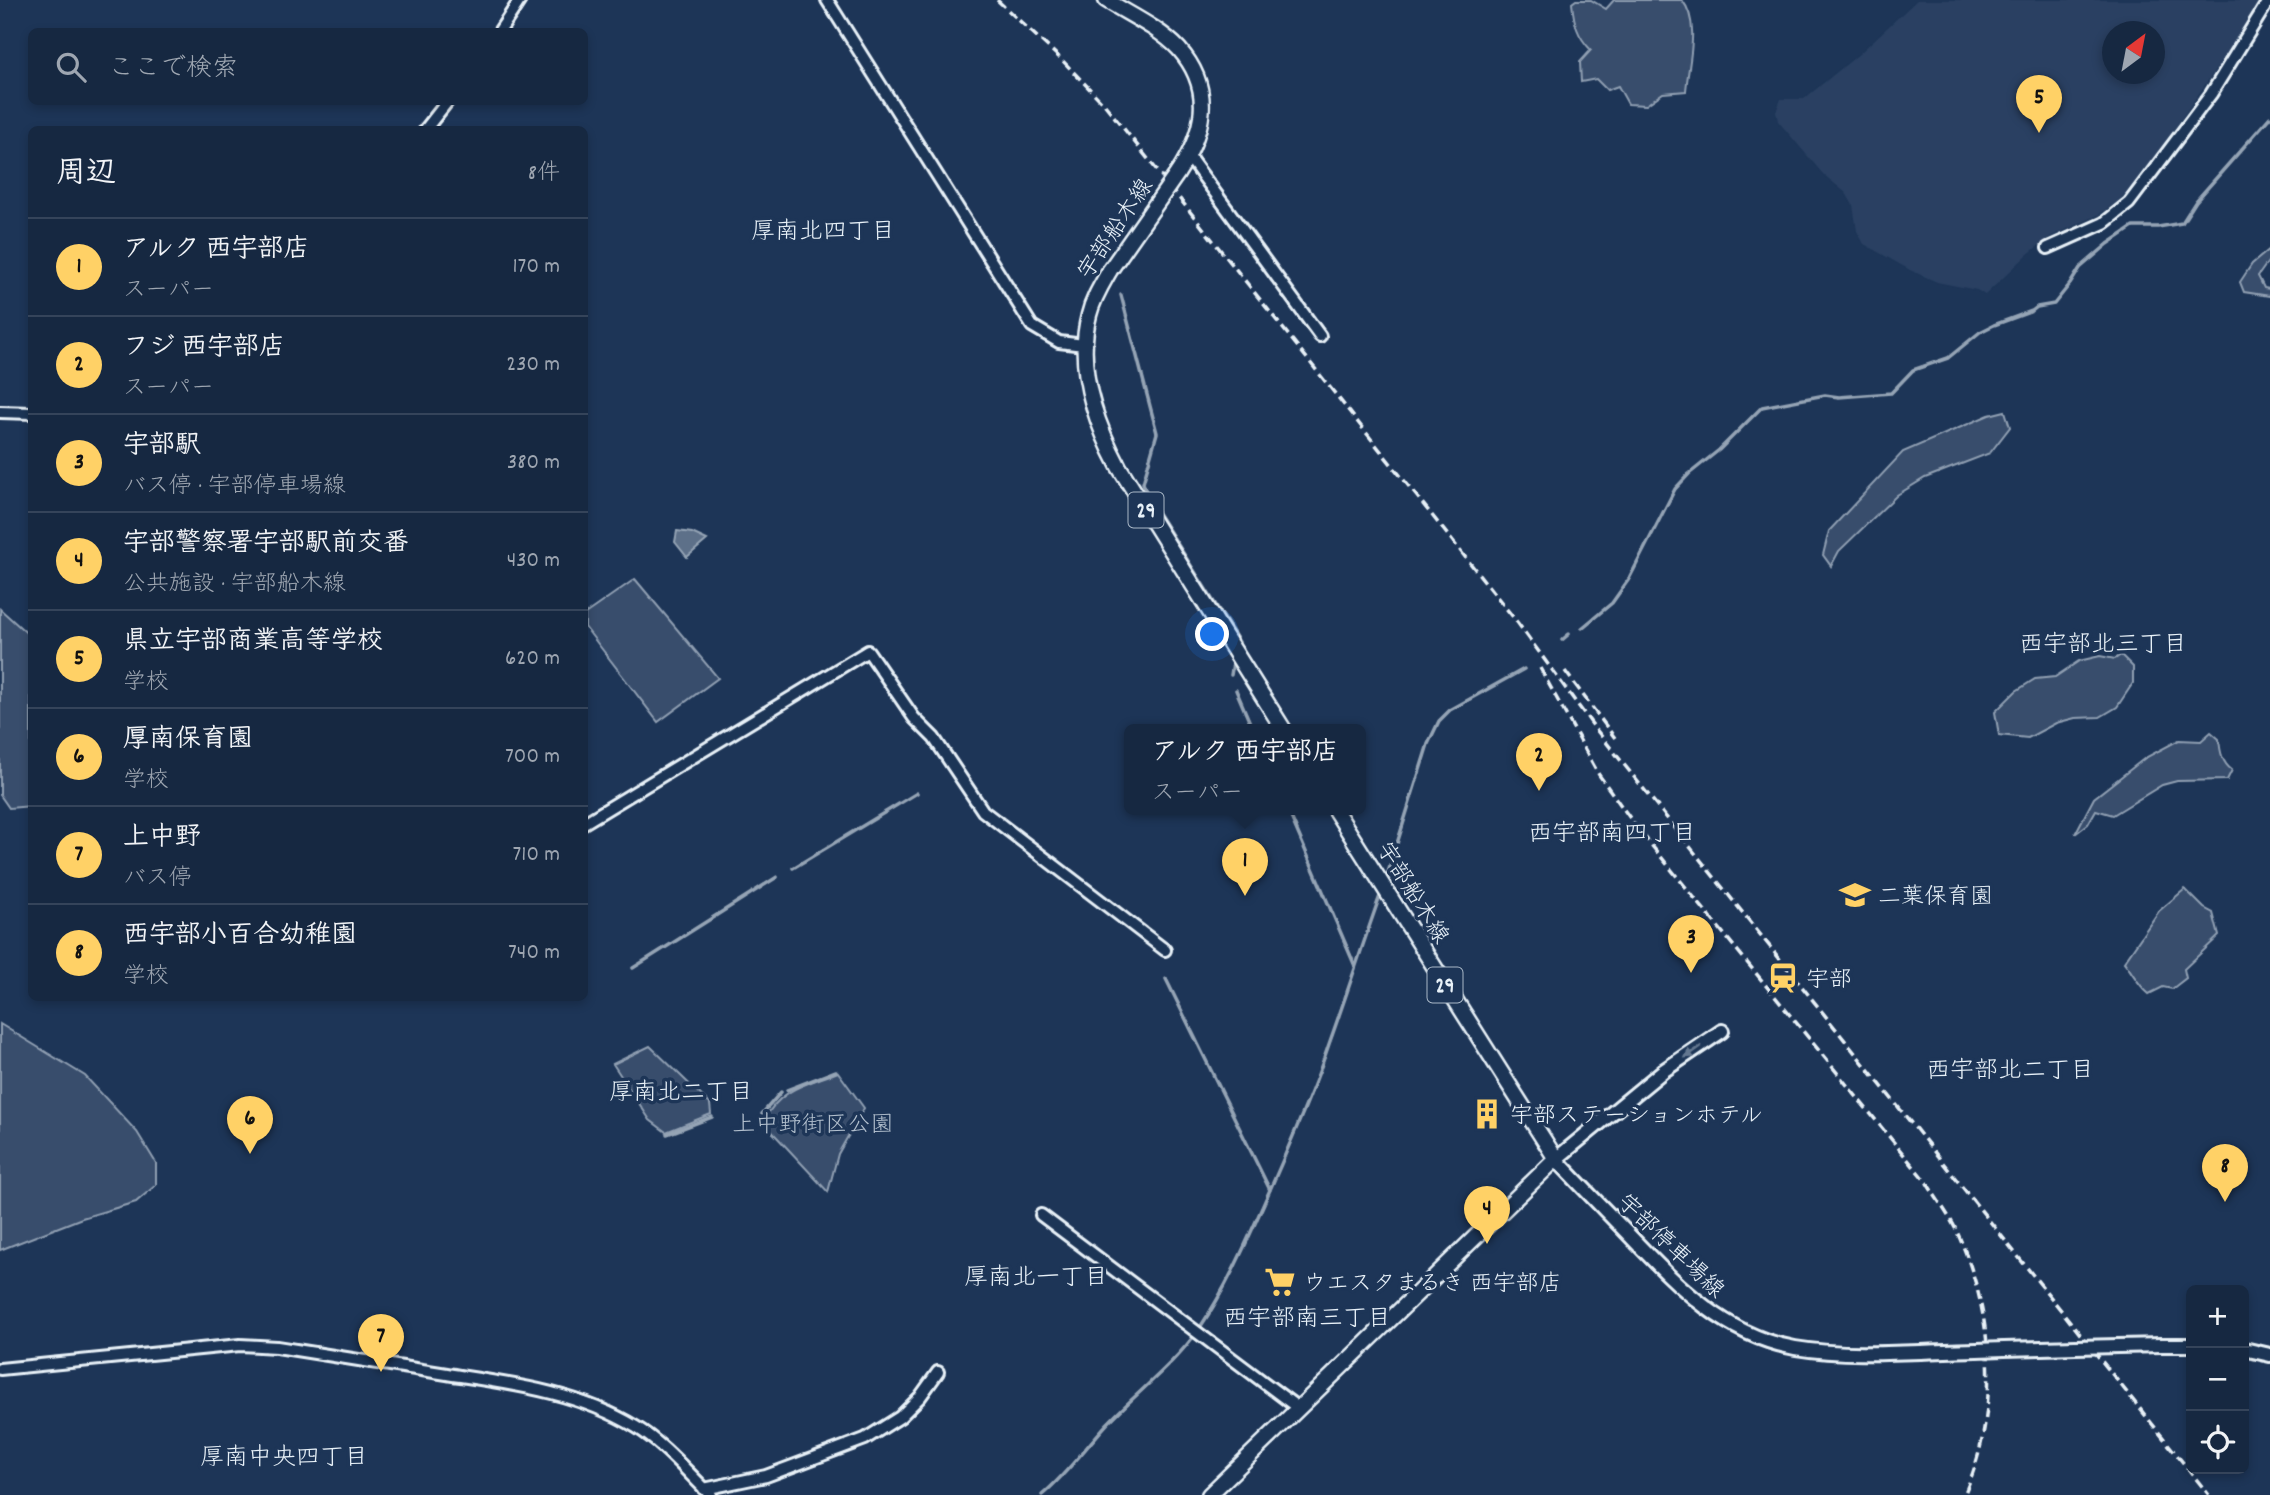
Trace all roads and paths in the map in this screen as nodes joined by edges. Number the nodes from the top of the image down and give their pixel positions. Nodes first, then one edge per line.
1 (520, 0) edge
2 (827, 0) edge
3 (1106, 0) edge
4 (2269, 0) edge
5 (502, 28) edge
6 (445, 105) edge
7 (428, 126) edge
8 (1189, 157) junction
9 (2048, 248) dead end
10 (1320, 336) dead end
11 (1084, 345) junction
12 (0, 412) edge
13 (28, 413) edge
14 (1280, 724) edge
15 (1338, 815) edge
16 (588, 821) edge
17 (1166, 950) dead end
18 (1722, 1031) dead end
19 (1556, 1159) junction
20 (1041, 1215) dead end
21 (2186, 1345) edge
22 (2249, 1350) edge
23 (2270, 1355) edge
24 (0, 1369) edge
25 (938, 1372) dead end
26 (1298, 1408) junction
27 (708, 1492) edge
28 (1209, 1495) edge

1 - 5 street
2 - 11 street
3 - 8 main road, 宇部船木線 / 29
4 - 9 street
6 - 7 street
8 - 10 street
8 - 11 main road, 宇部船木線 / 29, bridge
11 - 14 main road, 宇部船木線 / 29
12 - 13 street
15 - 19 main road, 宇部船木線 / 29
16 - 17 street
18 -> 19 main road
19 - 21 main road, 宇部停車場線, bridge
19 - 26 main road
20 - 26 street
22 - 23 main road
24 - 27 street
25 - 27 street
26 - 28 main road

